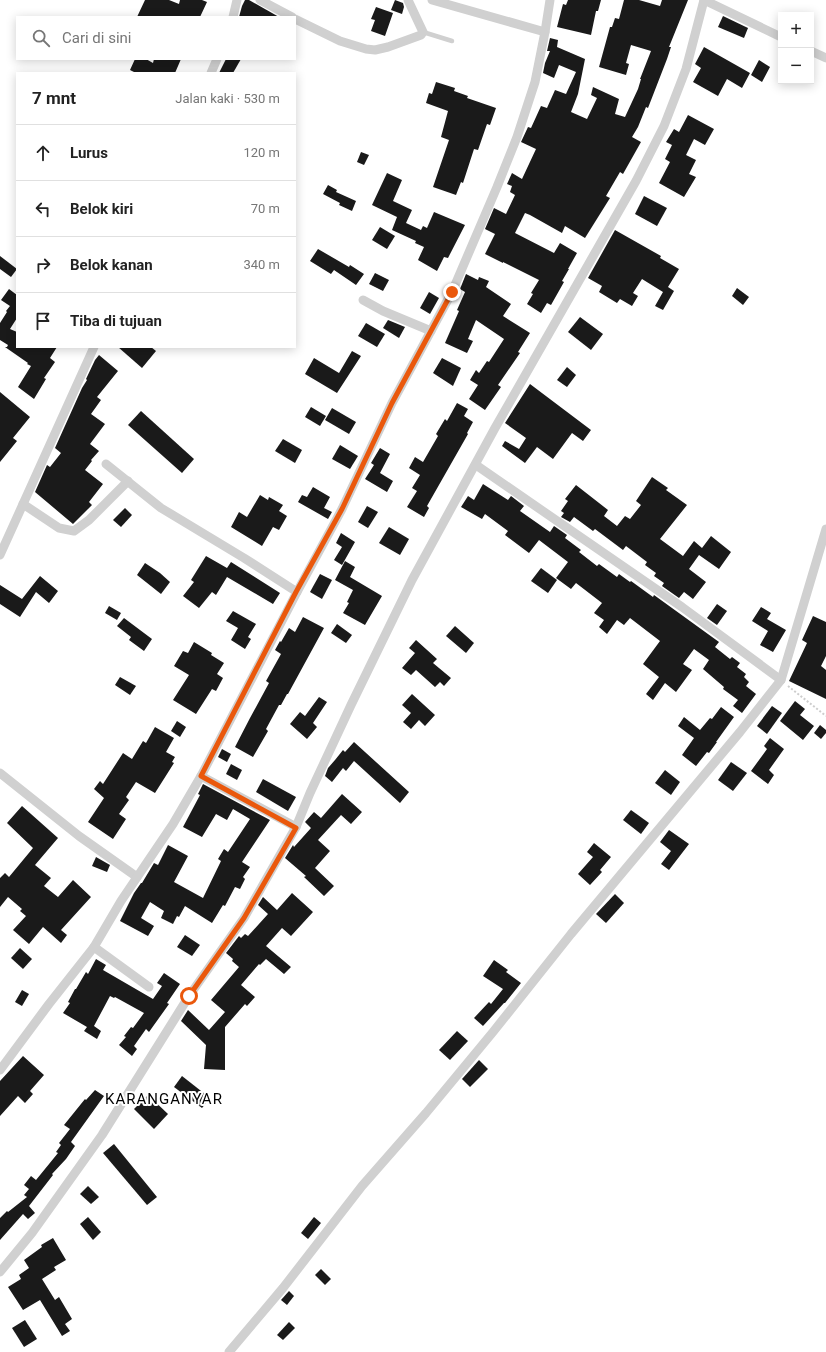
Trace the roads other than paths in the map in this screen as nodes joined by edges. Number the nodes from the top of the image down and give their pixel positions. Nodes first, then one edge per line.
1 (237, 0) edge
2 (260, 0) edge
3 (408, 0) edge
4 (432, 0) edge
5 (550, 0) edge
6 (704, 0) edge
7 (232, 16) edge
8 (290, 16) edge
9 (296, 19) edge
10 (423, 32) junction
11 (545, 32) junction
12 (778, 36) edge
13 (452, 41) dead end
14 (814, 52) edge
15 (826, 58) edge
16 (217, 60) edge
17 (211, 72) edge
18 (363, 300) dead end
19 (431, 331) junction
20 (94, 348) edge
21 (106, 464) dead end
22 (476, 465) junction
23 (128, 482) junction
24 (23, 504) junction
25 (826, 529) edge
26 (0, 555) edge
27 (296, 592) junction
28 (781, 680) junction
29 (0, 773) edge
30 (201, 776) junction
31 (296, 828) junction
32 (138, 877) junction
33 (94, 947) junction
34 (149, 987) dead end
35 (0, 1070) edge
36 (0, 1272) edge
37 (229, 1352) edge

1 - 7 street
2 - 8 street
3 - 10 street
4 - 11 street
5 - 11 street
6 - 12 street
6 - 22 street
9 - 10 street
10 - 13 lane
11 - 19 street
14 - 15 street
16 - 17 street
18 - 19 street
19 - 27 street
20 - 24 street
21 - 23 street
22 - 28 street
22 - 31 street
23 - 24 street
23 - 27 street
24 - 26 street
25 - 28 street
27 - 30 street
28 - 37 street
29 - 32 street
30 - 31 street
30 - 32 street
31 - 36 street
32 - 33 street
33 - 34 street
33 - 35 street

